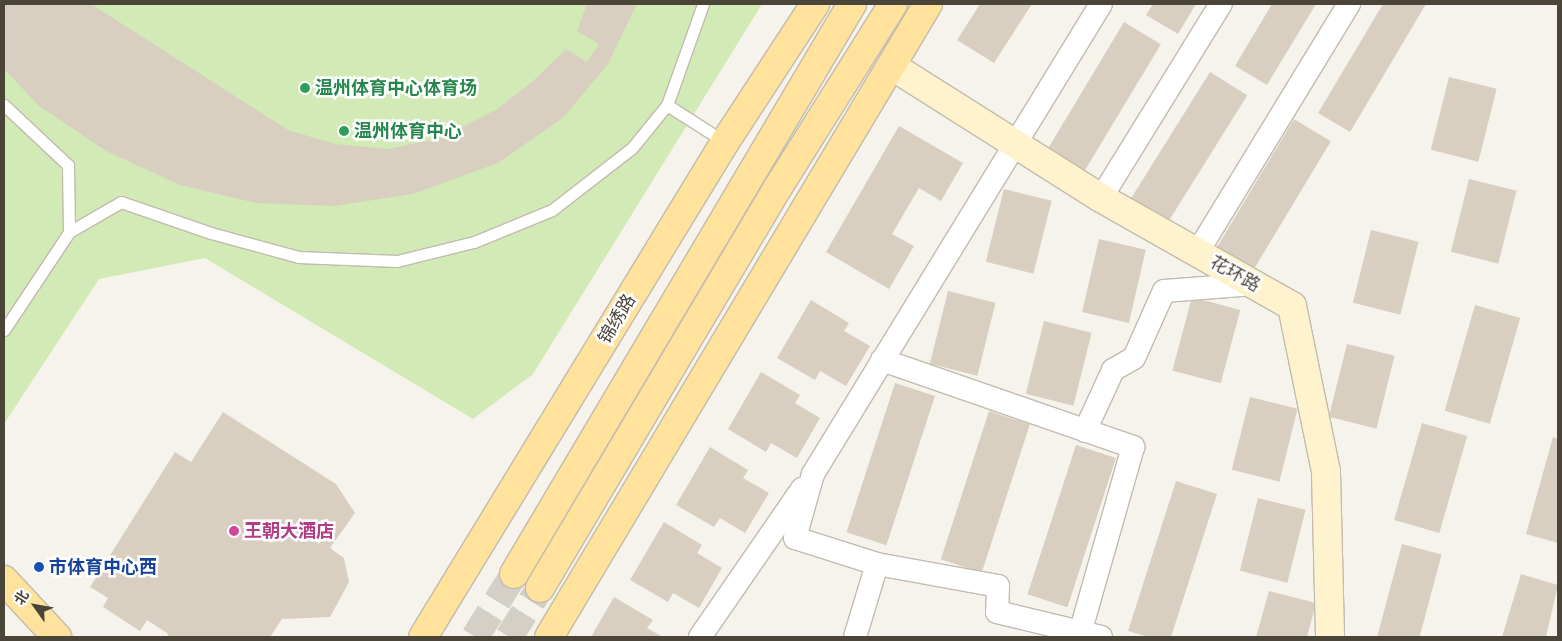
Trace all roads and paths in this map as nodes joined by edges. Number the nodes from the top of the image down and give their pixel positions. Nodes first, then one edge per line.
1 (703, 4) edge
2 (815, 4) edge
3 (852, 4) edge
4 (893, 4) edge
5 (928, 4) edge
6 (1101, 4) edge
7 (1221, 4) edge
8 (1349, 4) edge
9 (892, 66) junction
10 (4, 104) edge
11 (667, 105) junction
12 (725, 142) junction
13 (1014, 144) junction
14 (1101, 198) junction
15 (68, 232) junction
16 (1198, 253) junction
17 (1254, 284) junction
18 (4, 330) edge
19 (882, 360) junction
20 (1085, 431) junction
21 (813, 474) junction
22 (877, 564) junction
23 (514, 574) tunnel mouth
24 (4, 580) edge
25 (540, 588) tunnel mouth
26 (1087, 635) edge
27 (57, 637) edge
28 (422, 637) edge
29 (550, 637) edge
30 (700, 637) edge
31 (855, 637) edge
32 (1330, 637) edge

1 - 11 lane
2 - 12 main road, 锦绣路
3 - 23 main road
4 - 25 main road
5 - 9 main road
6 - 13 street
7 - 14 street
8 - 16 street
9 - 13 street, 花环路
9 - 29 main road
10 - 15 lane
11 - 12 lane
11 - 15 lane
12 - 28 main road, 锦绣路
13 - 14 street, 花环路
13 - 19 street
14 - 16 street, 花环路
15 - 18 lane
16 - 17 street, 花环路
17 - 20 street
17 - 32 street, 花环路
19 - 20 street
19 - 21 street
20 - 26 street
21 - 22 street
21 - 30 street
22 - 26 street
22 - 31 street
24 - 27 main road

